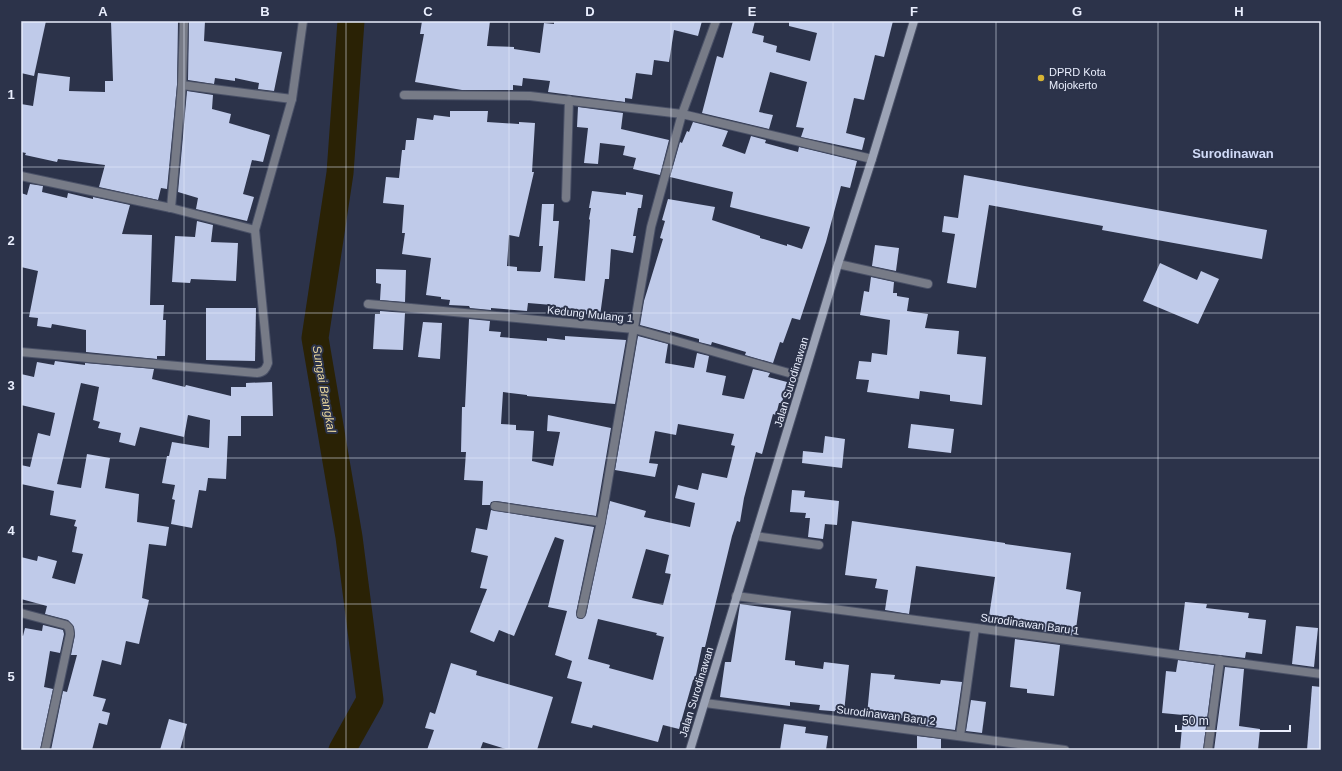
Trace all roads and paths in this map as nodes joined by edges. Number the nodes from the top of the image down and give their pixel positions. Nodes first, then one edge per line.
1 (184, 21) edge
2 (303, 21) edge
3 (716, 21) edge
4 (914, 21) edge
5 (182, 85) junction
6 (404, 95) dead end
7 (292, 99) junction
8 (569, 100) junction
9 (682, 114) junction
10 (872, 159) junction
11 (21, 176) edge
12 (566, 198) dead end
13 (171, 208) junction
14 (255, 230) junction
15 (838, 264) junction
16 (928, 284) dead end
17 (368, 304) dead end
18 (634, 329) junction
19 (21, 352) edge
20 (803, 377) junction
21 (495, 506) dead end
22 (601, 522) junction
23 (755, 536) junction
24 (819, 545) dead end
25 (736, 596) junction
26 (21, 613) edge
27 (581, 614) dead end
28 (975, 628) junction
29 (1220, 660) junction
30 (1321, 674) edge
31 (705, 703) junction
32 (960, 736) junction
33 (45, 750) edge
34 (690, 750) edge
35 (1065, 750) edge
36 (1208, 750) edge

1 - 5 street
2 - 7 street
3 - 9 street
4 - 10 main road, Jalan Surodinawan
5 - 7 street
5 - 13 street
6 - 8 street
7 - 14 street
8 - 9 street
8 - 12 street
9 - 10 street
9 - 18 street
10 - 15 main road, Jalan Surodinawan
11 - 13 street
13 - 14 street
14 - 19 street
15 - 16 street
15 - 20 main road, Jalan Surodinawan
17 - 18 street, Kedung Mulang 1
18 - 20 street, Kedung Mulang 1
18 - 22 street
20 - 23 main road, Jalan Surodinawan
21 - 22 street
22 - 27 street
23 - 24 street
23 - 25 main road, Jalan Surodinawan
25 - 28 street, Surodinawan Baru 1
25 - 31 main road, Jalan Surodinawan
26 - 33 street
28 - 29 street, Surodinawan Baru 1
28 - 32 street
29 - 30 street, Surodinawan Baru 1
29 - 36 street
31 - 32 street, Surodinawan Baru 2
31 - 34 main road, Jalan Surodinawan
32 - 35 street, Surodinawan Baru 2

